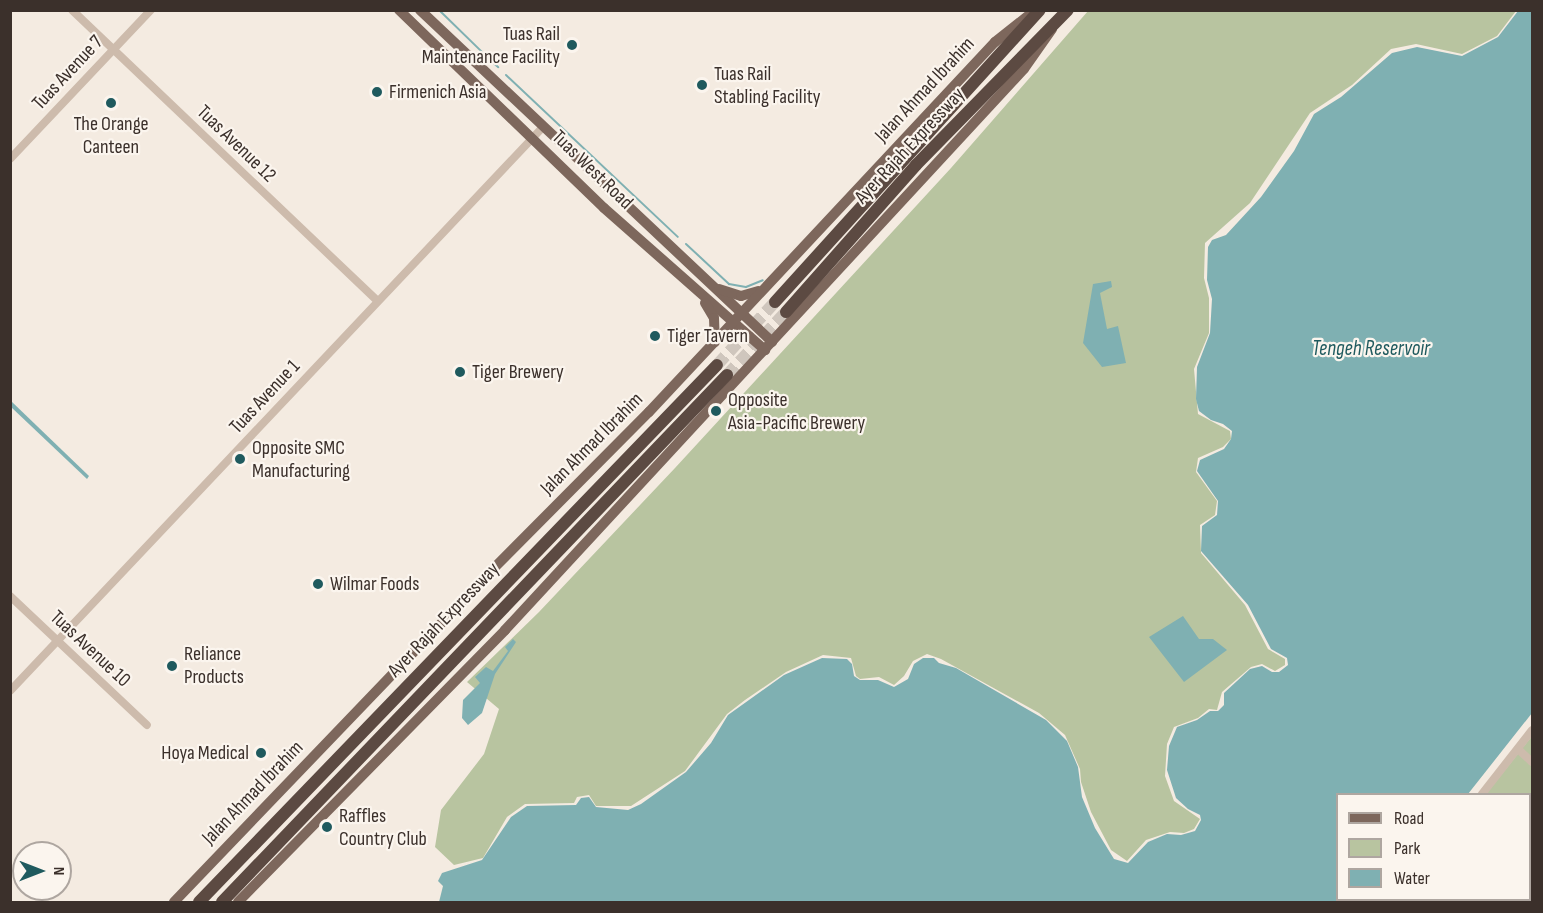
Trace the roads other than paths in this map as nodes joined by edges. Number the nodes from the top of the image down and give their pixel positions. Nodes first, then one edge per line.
1 (72, 10) edge
2 (151, 10) edge
3 (399, 10) edge
4 (420, 10) edge
5 (1034, 10) edge
6 (1040, 10) edge
7 (1068, 10) edge
8 (1054, 26) junction
9 (114, 50) junction
10 (544, 126) junction
11 (534, 138) junction
12 (10, 159) edge
13 (707, 282) junction
14 (766, 286) junction
15 (698, 293) junction
16 (378, 301) junction
17 (776, 302) tunnel mouth
18 (786, 312) tunnel mouth
19 (736, 318) junction
20 (715, 342) junction
21 (768, 346) junction
22 (717, 365) tunnel mouth
23 (727, 375) tunnel mouth
24 (10, 596) edge
25 (57, 641) junction
26 (10, 691) edge
27 (147, 725) dead end
28 (1533, 730) edge
29 (1518, 749) junction
30 (1533, 762) edge
31 (1484, 793) edge
32 (174, 903) edge
33 (199, 903) edge
34 (222, 903) edge
35 (238, 903) edge

1 - 9 street, Tuas Avenue 12
2 - 9 street, Tuas Avenue 7
3 - 11 main road, Tuas West Road
4 - 10 main road, Tuas West Road
5 - 14 main road, Jalan Ahmad Ibrahim
6 - 17 highway, Ayer Rajah Expressway
7 - 8 highway, Ayer Rajah Expressway
8 - 18 highway, Ayer Rajah Expressway
8 - 21 main road
9 - 12 street, Tuas Avenue 7
9 - 16 street, Tuas Avenue 12
10 - 11 street, Tuas Avenue 1
10 - 13 main road, Tuas West Road
11 - 15 main road, Tuas West Road
11 - 16 street, Tuas Avenue 1
13 - 14 main road
13 - 19 main road, Tuas West Road
14 - 19 main road, Jalan Ahmad Ibrahim
15 - 19 main road, Tuas West Road
15 - 20 main road
16 - 25 street, Tuas Avenue 1
19 - 20 main road, Jalan Ahmad Ibrahim
19 - 21 main road, Tuas West Road
20 - 32 main road, Jalan Ahmad Ibrahim
21 - 35 main road
22 - 33 highway, Ayer Rajah Expressway
23 - 34 highway, Ayer Rajah Expressway
24 - 25 street, Tuas Avenue 10
25 - 26 street, Tuas Avenue 1
25 - 27 street, Tuas Avenue 10
28 - 29 street
29 - 30 street
29 - 31 street

